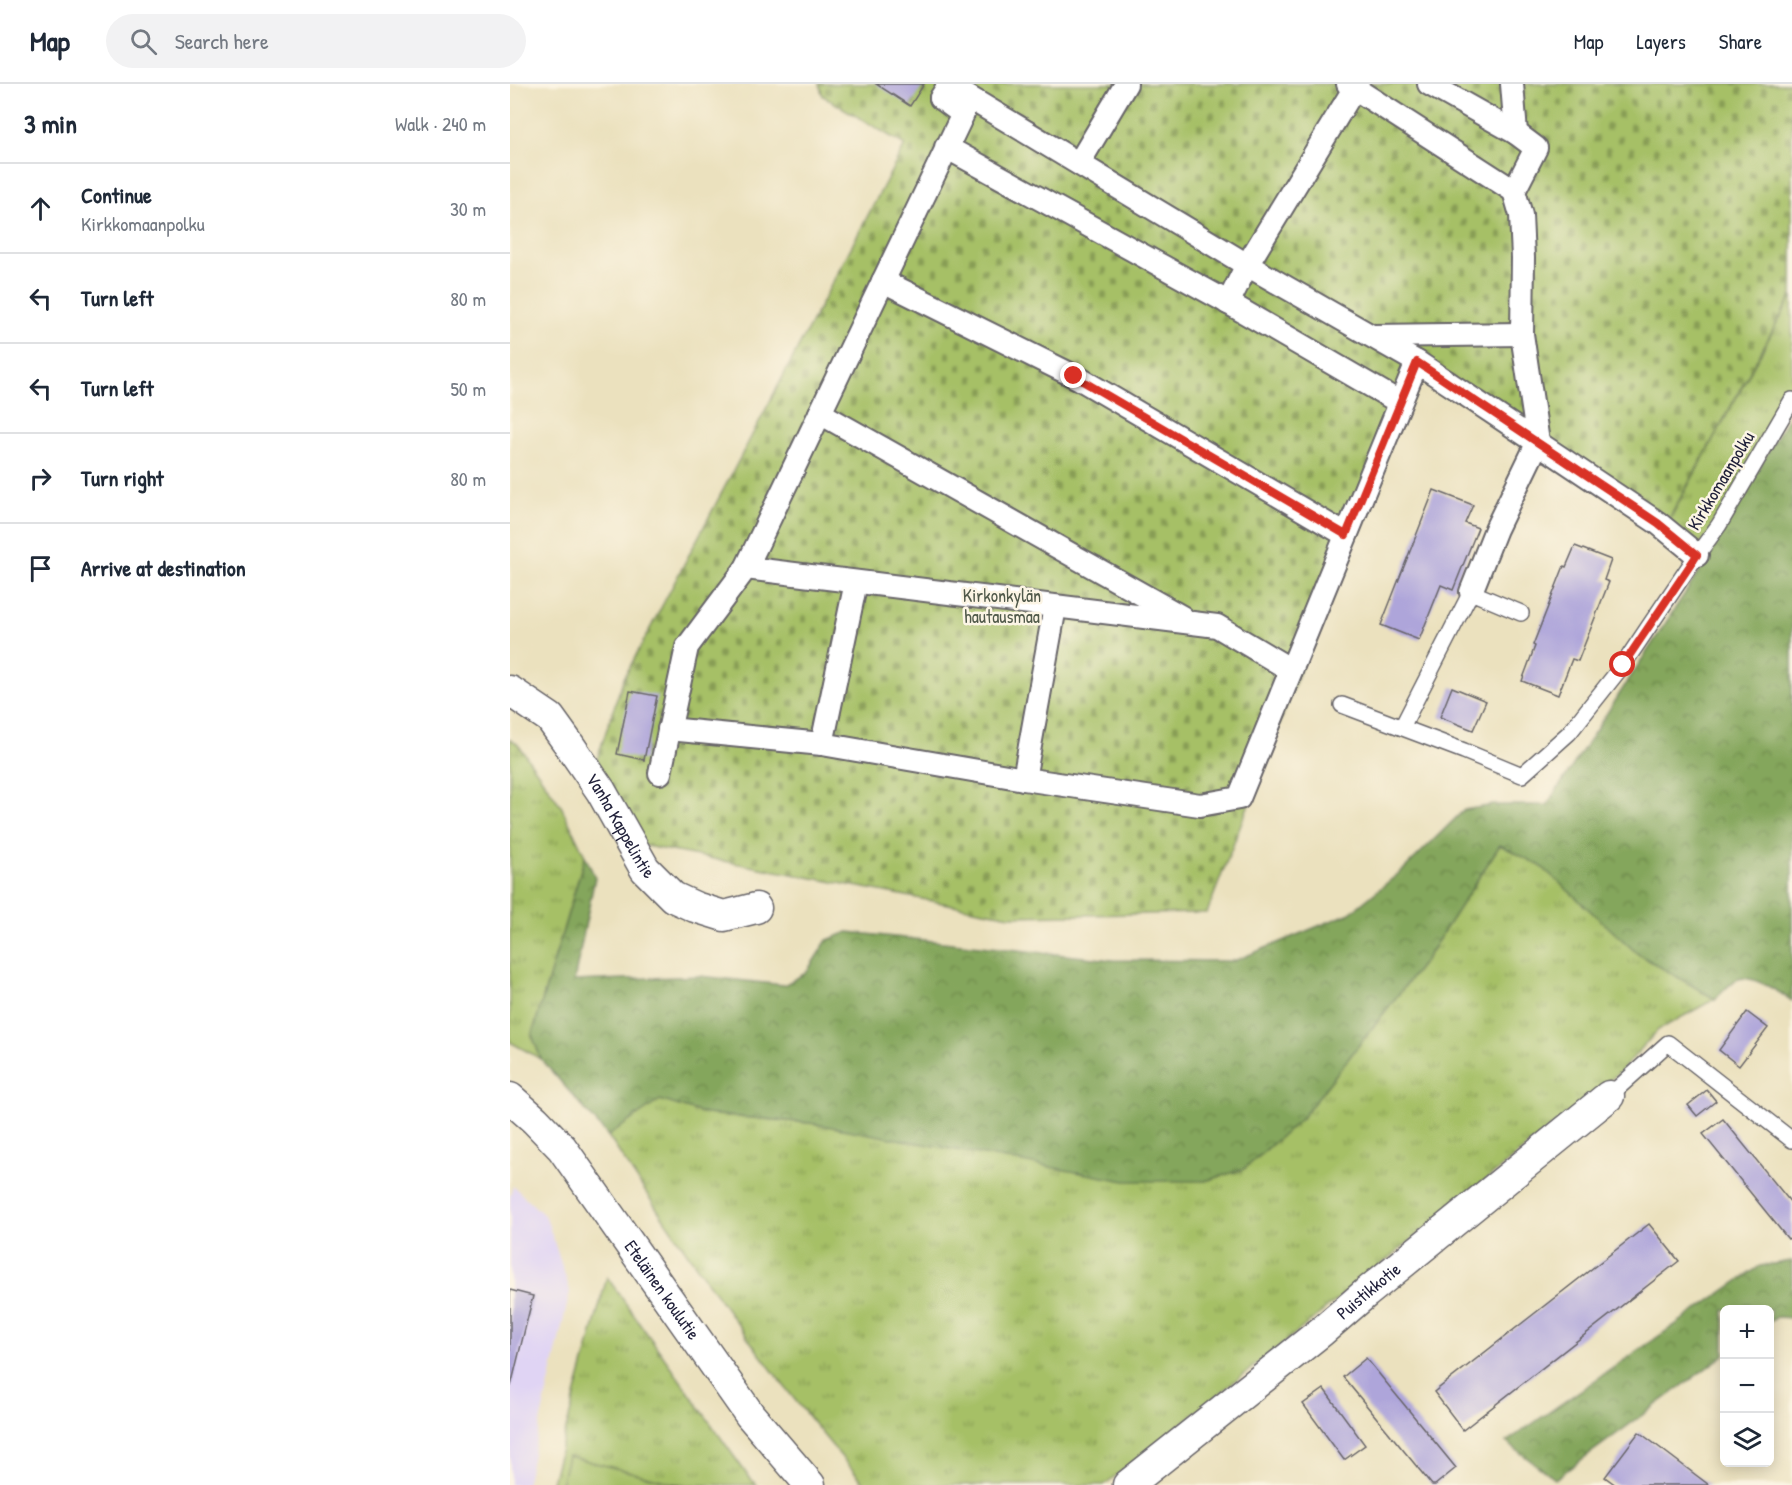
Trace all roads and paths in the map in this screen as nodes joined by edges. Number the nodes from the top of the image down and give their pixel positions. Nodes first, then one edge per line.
1 (1126, 84) edge
2 (1429, 84) edge
3 (1512, 84) edge
4 (1353, 85) edge
5 (945, 91) edge
6 (1516, 133) junction
7 (946, 147) junction
8 (1079, 163) junction
9 (1514, 191) junction
10 (1247, 265) junction
11 (883, 281) junction
12 (1228, 303) junction
13 (1522, 334) junction
14 (1371, 336) junction
15 (1417, 362) junction
16 (1792, 400) edge
17 (1399, 402) junction
18 (820, 413) junction
19 (1538, 442) junction
20 (1346, 535) junction
21 (1697, 555) junction
22 (746, 568) junction
23 (856, 582) junction
24 (1471, 592) junction
25 (1055, 607) junction
26 (1521, 613) dead end
27 (1192, 623) junction
28 (1291, 670) junction
29 (510, 691) edge
30 (1342, 705) dead end
31 (1402, 727) junction
32 (669, 729) junction
33 (822, 744) junction
34 (660, 773) dead end
35 (1024, 779) junction
36 (756, 908) dead end
37 (1609, 1096) joint
38 (510, 1098) edge
39 (1792, 1140) edge
40 (810, 1485) edge
41 (1128, 1485) edge

1 - 8 street
2 - 6 street
3 - 6 street
4 - 9 street
4 - 10 street
5 - 7 street
5 - 8 street
6 - 9 street
7 - 11 street
7 - 12 street
8 - 10 street
9 - 13 street
10 - 12 street
10 - 14 street
11 - 18 street
11 - 20 street
12 - 17 street
13 - 14 street
13 - 19 street
14 - 15 street
15 - 17 street
15 - 19 street
16 - 21 lane, Kirkkomaanpolku
17 - 20 street
18 - 22 street
18 - 27 street
19 - 21 street
19 - 24 street
20 - 28 street
21 - 31 lane, Kirkkomaanpolku
22 - 23 street
22 - 32 street
23 - 25 street
23 - 33 street
24 - 26 lane
24 - 31 lane
25 - 27 street
25 - 35 street
27 - 28 street
28 - 35 street
29 - 36 street, Vanha Kappelintie
30 - 31 lane
32 - 33 street
32 - 34 street
33 - 35 street
37 - 39 lane
37 - 41 street, Puistikkotie
38 - 40 street, Eteläinen koulutie

